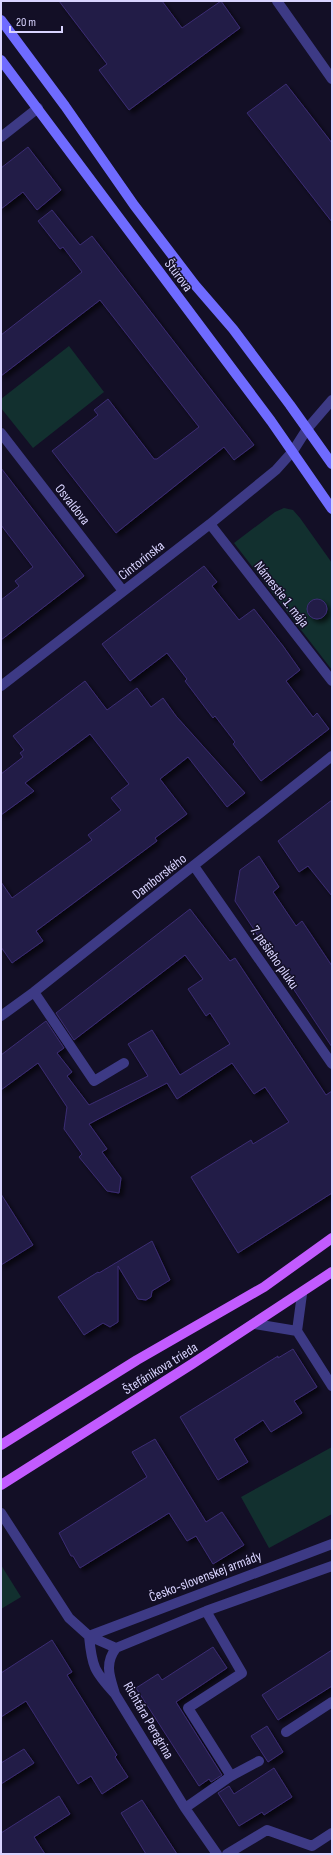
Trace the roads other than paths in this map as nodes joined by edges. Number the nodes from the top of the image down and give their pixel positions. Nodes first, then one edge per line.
1 (277, 1) edge
2 (1, 20) edge
3 (1, 60) edge
4 (332, 79) edge
5 (38, 108) junction
6 (1, 137) edge
7 (332, 400) edge
8 (307, 429) junction
9 (1, 433) edge
10 (293, 451) junction
11 (332, 464) edge
12 (332, 509) edge
13 (210, 524) junction
14 (124, 591) junction
15 (332, 681) edge
16 (1, 686) edge
17 (332, 756) edge
18 (194, 866) junction
19 (34, 992) junction
20 (1, 1016) edge
21 (124, 1063) dead end
22 (332, 1064) edge
23 (332, 1238) edge
24 (332, 1272) edge
25 (302, 1294) junction
26 (255, 1324) junction
27 (297, 1331) junction
28 (332, 1386) edge
29 (1, 1445) edge
30 (1, 1485) edge
31 (1, 1513) edge
32 (332, 1544) edge
33 (332, 1566) edge
34 (206, 1611) junction
35 (89, 1636) junction
36 (116, 1648) junction
37 (115, 1694) junction
38 (332, 1702) edge
39 (286, 1732) dead end
40 (259, 1761) dead end
41 (231, 1776) junction
42 (185, 1808) junction
43 (332, 1833) edge
44 (217, 1854) edge
45 (227, 1854) edge

1 - 4 street
2 - 8 main road, Štúrova
3 - 5 main road, Štúrova
5 - 6 street
5 - 10 main road, Štúrova
7 - 8 street, Cintorínska
8 - 10 street, Cintorínska
8 - 11 main road, Štúrova
9 - 14 street, Osvaldova
10 - 12 main road, Štúrova
10 - 13 street, Cintorínska
13 - 14 street, Cintorínska
13 - 15 street, Námestie 1. mája
14 - 16 street, Cintorínska
17 - 18 street, Damborského
18 - 19 street, Damborského
18 - 22 street, 7. pešieho pluku
19 - 20 street, Damborského
19 - 21 street
23 - 29 main road, Štefánikova trieda
24 - 25 main road, Štefánikova trieda
25 - 26 main road, Štefánikova trieda
25 - 27 street
26 - 27 street
26 - 30 main road, Štefánikova trieda
27 - 28 street
31 - 35 street
32 - 35 street, Česko-slovenskej armády
33 - 34 street
34 - 36 street
34 - 41 street
35 - 36 street
35 - 37 street
36 - 37 street, Richtára Peregrina
37 - 42 street, Richtára Peregrina
38 - 39 street
40 - 41 street
41 - 42 street
42 - 44 street, Richtára Peregrina
43 - 45 street

